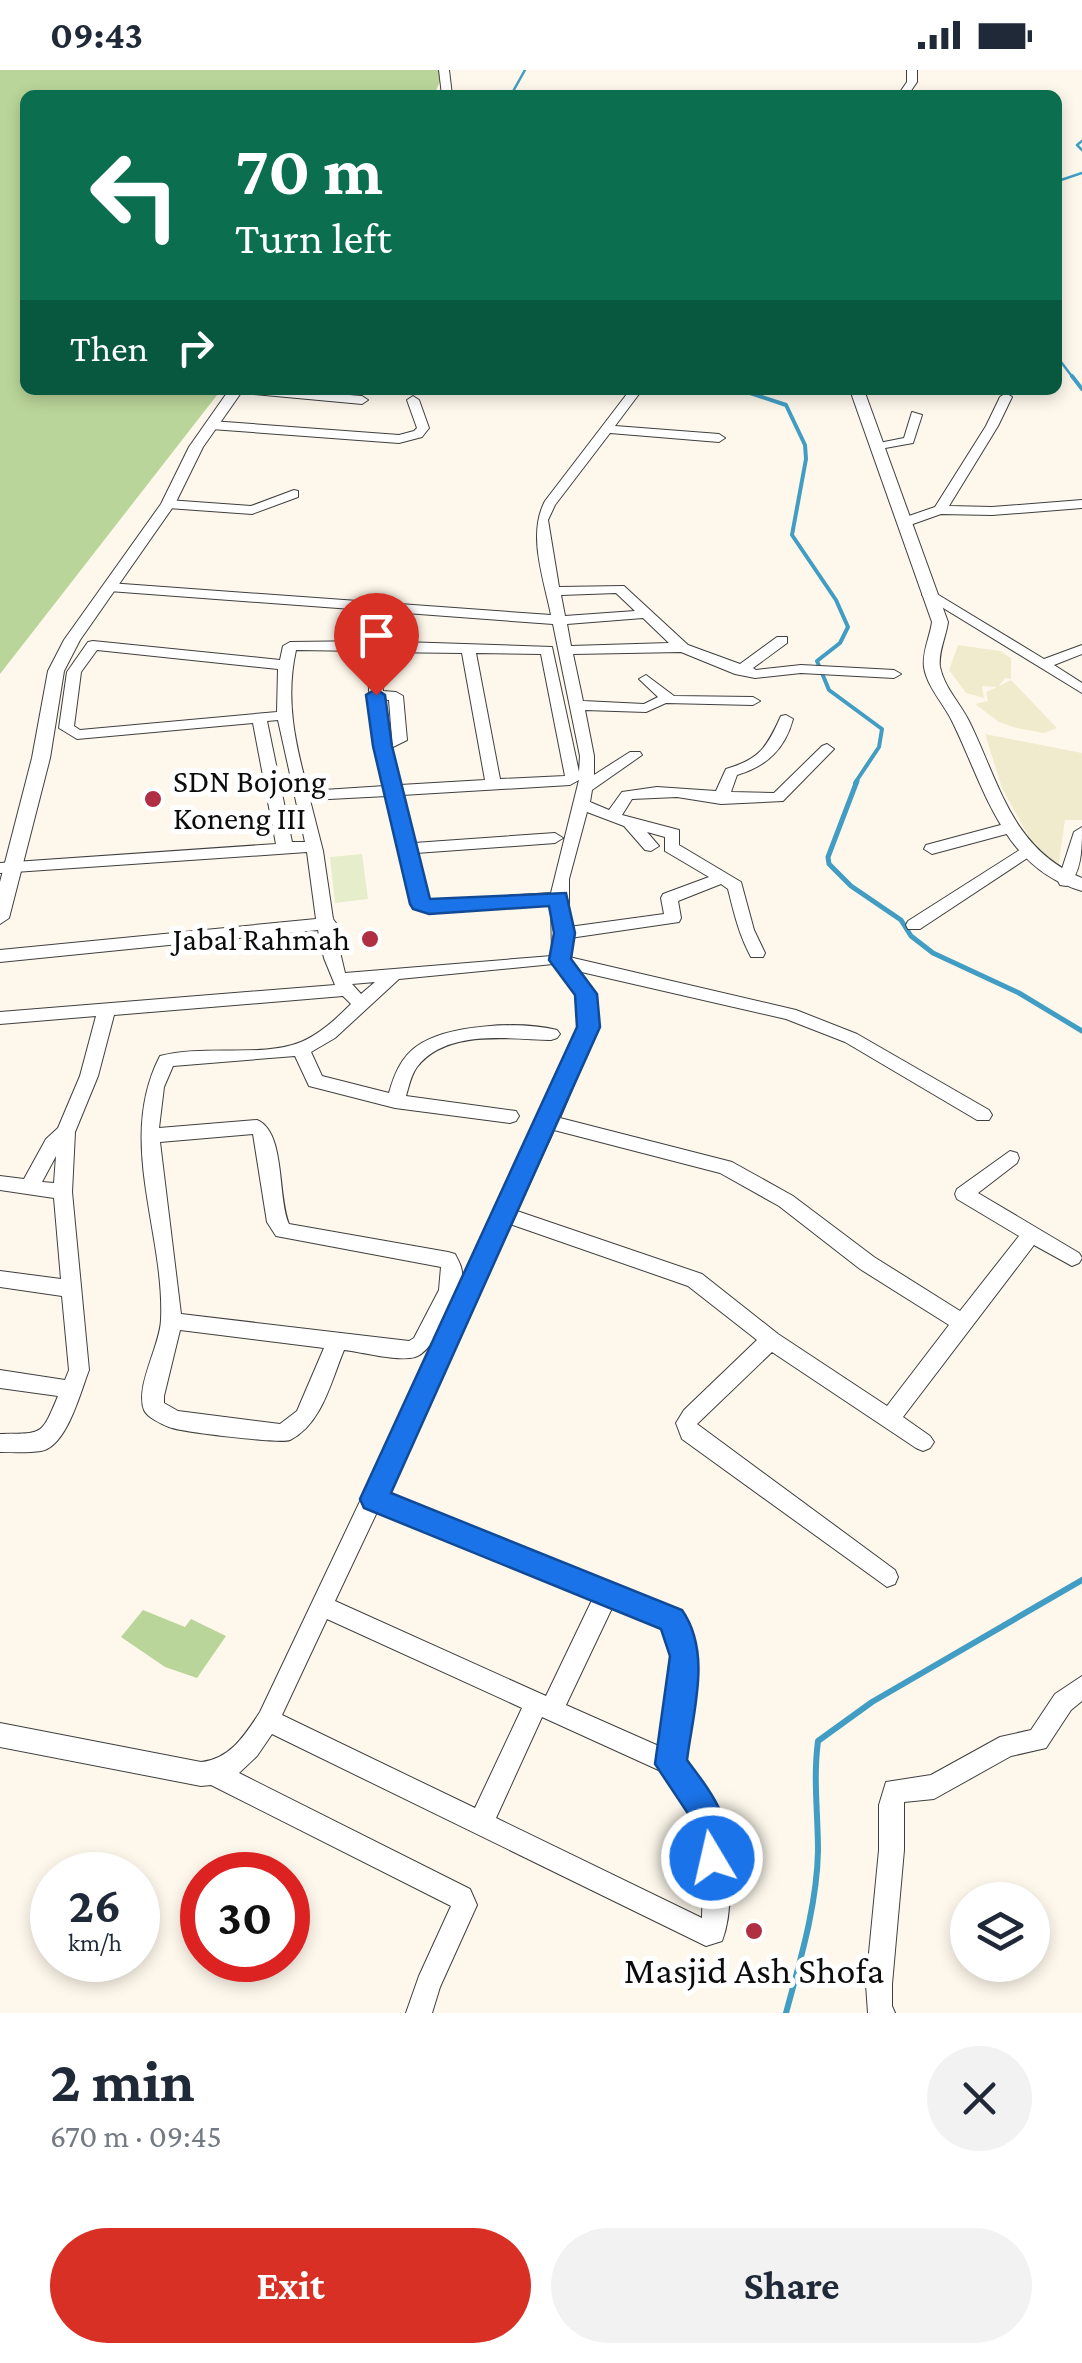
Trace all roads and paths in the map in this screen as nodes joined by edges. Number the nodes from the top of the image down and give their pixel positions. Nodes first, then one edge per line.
1 (235, 395) edge
2 (300, 395) edge
3 (632, 395) edge
4 (859, 395) edge
5 (1006, 397) dead end
6 (362, 400) dead end
7 (413, 400) dead end
8 (916, 415) dead end
9 (212, 425) junction
10 (607, 429) junction
11 (719, 438) dead end
12 (878, 447) junction
13 (294, 494) dead end
14 (168, 504) junction
15 (1082, 504) edge
16 (940, 510) junction
17 (905, 522) junction
18 (109, 587) junction
19 (556, 591) junction
20 (927, 592) junction
21 (646, 614) junction
22 (561, 620) junction
23 (782, 640) dead end
24 (372, 645) junction
25 (468, 648) junction
26 (683, 648) junction
27 (1082, 649) edge
28 (566, 650) junction
29 (284, 665) junction
30 (1042, 665) junction
31 (740, 671) junction
32 (894, 674) dead end
33 (646, 679) dead end
34 (1079, 684) edge
35 (666, 698) junction
36 (754, 702) dead end
37 (576, 705) junction
38 (287, 715) junction
39 (786, 719) dead end
40 (260, 722) dead end
41 (827, 749) dead end
42 (635, 756) dead end
43 (493, 785) junction
44 (588, 786) junction
45 (396, 790) junction
46 (302, 796) junction
47 (721, 799) junction
48 (581, 804) junction
49 (612, 818) junction
50 (630, 824) junction
51 (1008, 828) junction
52 (1082, 832) edge
53 (555, 838) dead end
54 (314, 846) junction
55 (651, 846) dead end
56 (285, 847) junction
57 (410, 848) junction
58 (932, 850) dead end
59 (1026, 850) junction
60 (9, 869) edge
61 (722, 878) junction
62 (1074, 883) edge
63 (558, 898) junction
64 (0, 918) edge
65 (327, 919) junction
66 (914, 925) dead end
67 (564, 933) junction
68 (158, 937) junction
69 (0, 946) edge
70 (758, 953) dead end
71 (0, 956) edge
72 (554, 960) junction
73 (391, 978) junction
74 (349, 991) junction
75 (106, 1012) junction
76 (0, 1018) edge
77 (551, 1034) dead end
78 (301, 1049) junction
79 (395, 1100) junction
80 (510, 1116) dead end
81 (984, 1116) dead end
82 (549, 1122) junction
83 (66, 1132) junction
84 (150, 1136) junction
85 (1010, 1158) dead end
86 (0, 1183) edge
87 (30, 1186) junction
88 (62, 1192) junction
89 (506, 1215) junction
90 (1030, 1235) junction
91 (1072, 1258) dead end
92 (0, 1279) edge
93 (73, 1289) junction
94 (171, 1321) junction
95 (964, 1324) junction
96 (772, 1340) junction
97 (337, 1342) junction
98 (0, 1380) edge
99 (73, 1390) junction
100 (889, 1419) junction
101 (923, 1442) dead end
102 (0, 1444) edge
103 (374, 1499) junction
104 (887, 1576) dead end
105 (606, 1596) junction
106 (320, 1605) junction
107 (1082, 1687) edge
108 (544, 1706) junction
109 (268, 1720) junction
110 (2, 1740) edge
111 (671, 1764) junction
112 (215, 1774) junction
113 (482, 1821) junction
114 (419, 2013) edge
115 (882, 2013) edge

1 - 9 street
2 - 6 street
3 - 10 street
4 - 12 street
5 - 16 street
7 - 9 street
8 - 12 street
9 - 14 street
10 - 11 street
10 - 19 street
12 - 17 street
13 - 14 street
14 - 18 street
15 - 16 street
16 - 17 street
17 - 20 street
18 - 22 street
18 - 60 street
19 - 21 street
19 - 22 street
20 - 30 street
20 - 51 street
21 - 22 street
21 - 26 street
22 - 28 street
23 - 31 street
24 - 25 street
24 - 29 street
24 - 45 street
25 - 43 street
25 - 43 street
26 - 28 street
26 - 31 street
27 - 30 street
28 - 37 street
29 - 38 street
29 - 38 street
30 - 34 street
31 - 32 street
33 - 35 street
35 - 36 street
35 - 37 street
37 - 44 street
38 - 46 street
39 - 47 street
40 - 56 street
41 - 47 street
42 - 44 street
43 - 45 street
44 - 48 street
45 - 46 street
45 - 57 street
46 - 54 street
47 - 49 street
48 - 49 street
48 - 63 street
49 - 50 street
50 - 55 street
50 - 61 street
51 - 58 street
51 - 59 street
52 - 62 street
53 - 57 street
54 - 56 street
54 - 65 street
56 - 60 street
57 - 63 street
59 - 62 street
59 - 66 street
60 - 64 street
61 - 67 street
61 - 70 street
63 - 67 street
65 - 68 street
65 - 74 street
67 - 72 street
68 - 69 street
68 - 71 street
72 - 73 street
72 - 81 street
72 - 82 street
73 - 74 street
73 - 74 street
74 - 75 street
74 - 78 street
75 - 76 street
75 - 83 street
77 - 79 street
78 - 79 street
78 - 84 street
79 - 80 street
82 - 89 street
82 - 95 street
83 - 87 street
83 - 88 street
84 - 94 street
84 - 97 street
85 - 90 street
86 - 87 street
87 - 88 street
88 - 93 street
89 - 96 street
89 - 103 street
90 - 91 street
90 - 95 street
92 - 93 street
93 - 99 street
94 - 97 street
94 - 97 street
95 - 100 street
96 - 100 street
96 - 104 street
98 - 99 street
99 - 102 street
100 - 101 street
103 - 105 street
103 - 106 street
105 - 108 street
105 - 111 street
106 - 108 street
106 - 109 street
107 - 115 street
108 - 111 street
108 - 113 street
109 - 112 street
109 - 113 street
110 - 112 street
111 - 113 street
112 - 114 street

